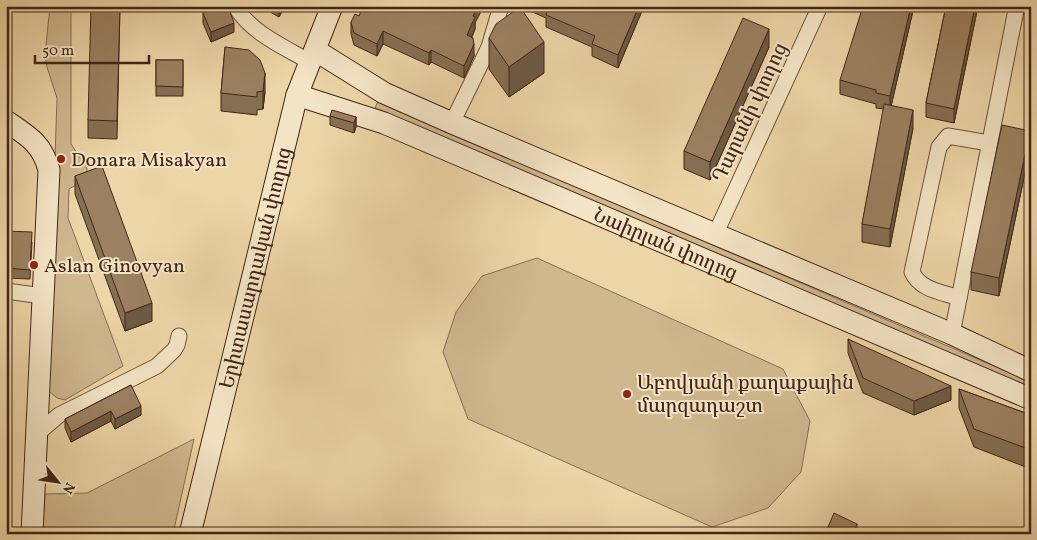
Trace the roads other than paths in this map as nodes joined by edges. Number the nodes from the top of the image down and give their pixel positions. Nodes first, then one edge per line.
1 (235, 6) edge
2 (332, 6) edge
3 (501, 6) edge
4 (820, 6) edge
5 (1017, 7) edge
6 (312, 56) junction
7 (297, 95) junction
8 (6, 121) edge
9 (452, 123) junction
10 (989, 143) junction
11 (714, 235) junction
12 (6, 291) edge
13 (43, 296) junction
14 (959, 298) junction
15 (952, 334) junction
16 (179, 336) dead end
17 (1031, 371) edge
18 (1031, 399) edge
19 (38, 433) junction
20 (32, 534) edge
21 (190, 534) edge

1 - 6 street
2 - 6 street, Երիտասարդական փողոց
3 - 9 street
4 - 11 street, Դարանի փողոց
5 - 10 street
6 - 7 street, Երիտասարդական փողոց
6 - 9 street, Նաիրյան փողոց
7 - 18 street, Նաիրյան փողոց
7 - 21 street, Երիտասարդական փողոց
8 - 13 street
9 - 11 street, Նաիրյան փողոց
10 - 14 street
10 - 14 street
11 - 15 street, Նաիրյան փողոց
12 - 13 street
13 - 19 street
14 - 15 street
15 - 17 street, Նաիրյան փողոց
16 - 19 street
19 - 20 street

